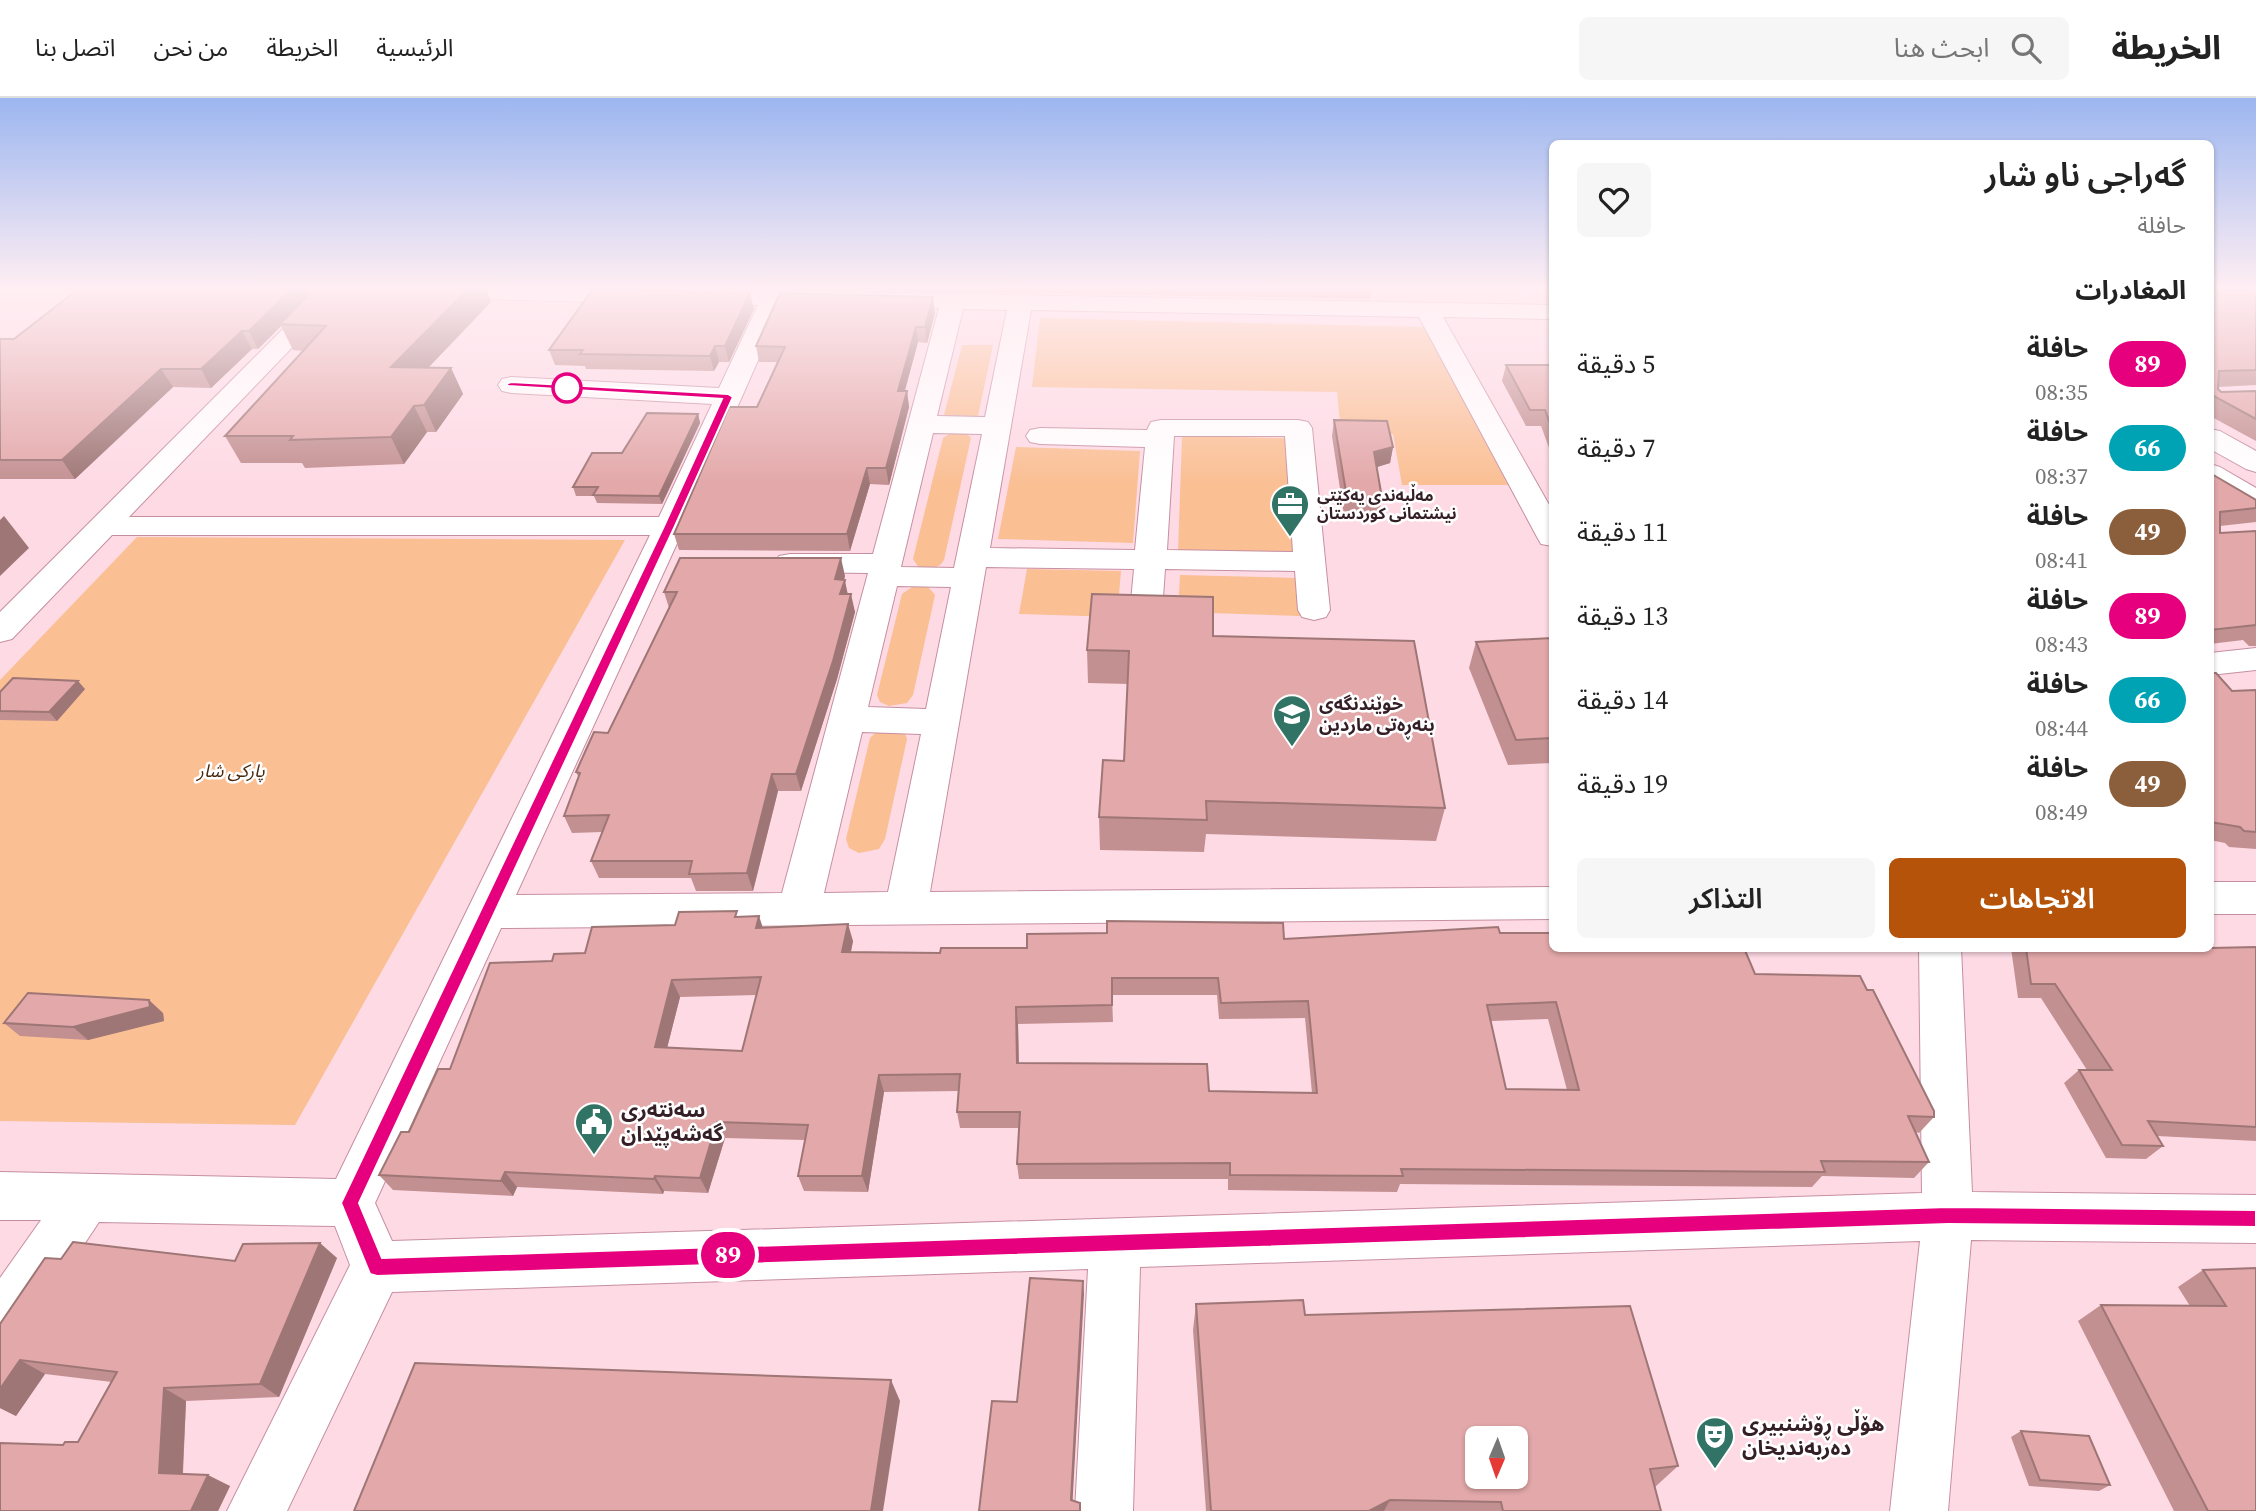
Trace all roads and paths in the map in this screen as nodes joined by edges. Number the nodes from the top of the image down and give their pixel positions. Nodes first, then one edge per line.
1 (273, 353) edge
2 (748, 353) edge
3 (939, 353) edge
4 (1011, 353) edge
5 (1451, 353) edge
6 (511, 384) dead end
7 (728, 397) junction
8 (921, 424) junction
9 (997, 426) junction
10 (1040, 436) dead end
11 (1160, 439) junction
12 (2214, 440) edge
13 (2256, 463) edge
14 (2214, 475) edge
15 (2256, 500) edge
16 (102, 526) junction
17 (670, 526) junction
18 (1549, 532) edge
19 (1151, 560) junction
20 (1310, 562) junction
21 (763, 563) edge
22 (970, 568) junction
23 (885, 570) junction
24 (1314, 610) dead end
25 (1146, 612) edge
26 (0, 631) edge
27 (2256, 659) edge
28 (2214, 664) edge
29 (847, 719) junction
30 (941, 722) junction
31 (2214, 898) edge
32 (2256, 898) edge
33 (1549, 903) edge
34 (906, 908) junction
35 (799, 909) junction
36 (488, 912) junction
37 (1940, 952) edge
38 (0, 1196) edge
39 (85, 1200) junction
40 (350, 1203) junction
41 (1948, 1216) junction
42 (2256, 1219) edge
43 (1115, 1242) junction
44 (377, 1267) junction
45 (0, 1323) edge
46 (256, 1511) edge
47 (1104, 1511) edge
48 (1919, 1511) edge

1 - 16 street
2 - 7 street
3 - 8 street
4 - 9 street
5 - 18 street
6 - 7 street
7 - 17 street
8 - 9 street
8 - 23 street
9 - 22 street
10 - 11 street
11 - 19 street
11 - 20 street
12 - 13 street
14 - 15 street
16 - 17 street
16 - 26 street
17 - 36 street
19 - 20 street
19 - 22 street
19 - 25 street
20 - 24 street
21 - 23 street
22 - 23 street
22 - 30 street
23 - 29 street
27 - 28 street
29 - 30 street
29 - 35 street
30 - 34 street
31 - 32 street
33 - 34 street
34 - 35 street
35 - 36 street
36 - 40 street
37 - 41 street
38 - 39 street
39 - 40 street
39 - 45 street
40 - 44 street
41 - 42 street
41 - 43 street
41 - 48 street
43 - 44 street
43 - 47 street
44 - 46 street

